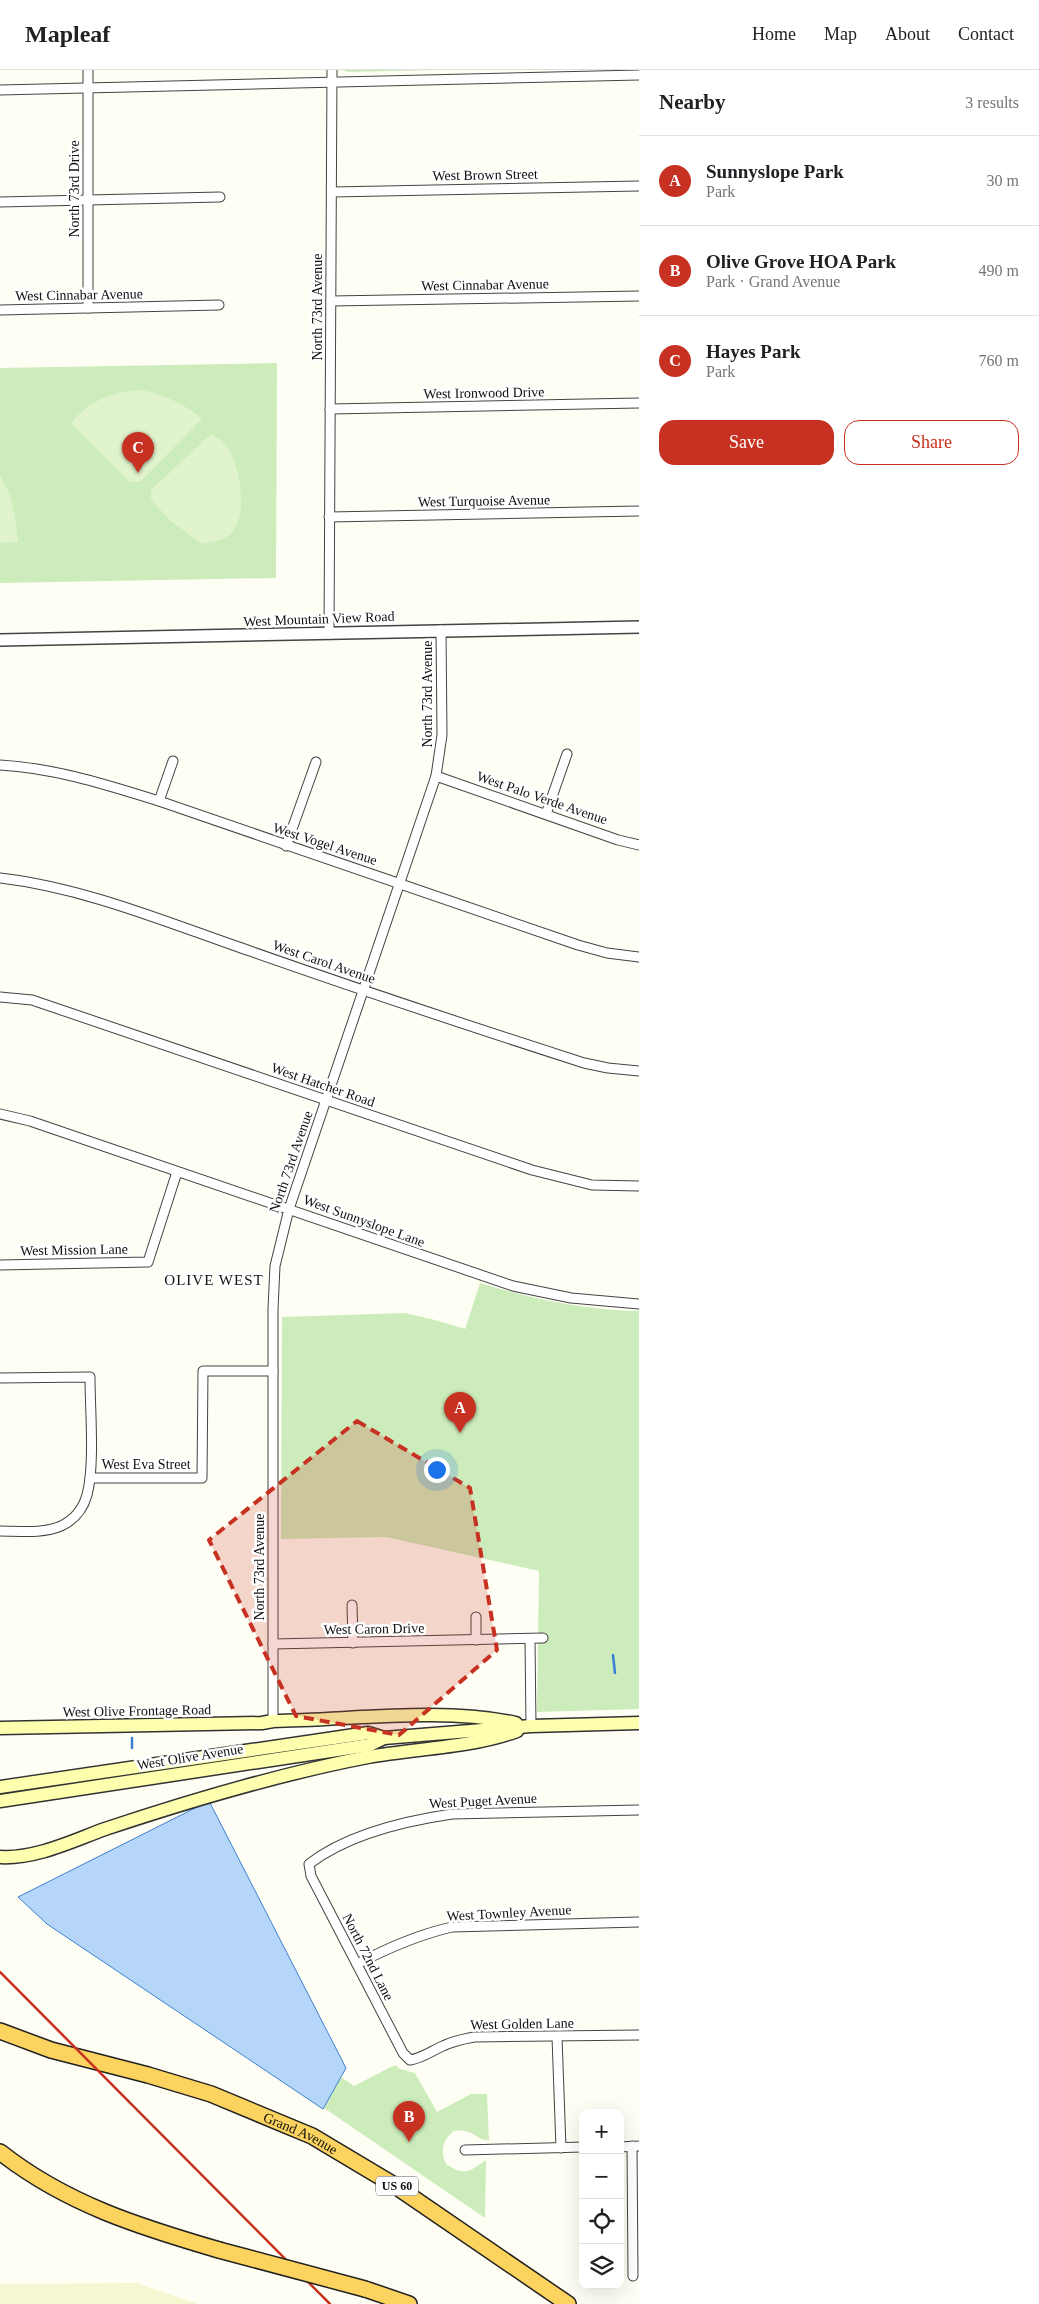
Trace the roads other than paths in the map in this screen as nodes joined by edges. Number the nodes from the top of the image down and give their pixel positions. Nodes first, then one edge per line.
1 (88, 70) edge
2 (332, 70) edge
3 (602, 73) edge
4 (639, 75) edge
5 (332, 81) junction
6 (88, 88) junction
7 (0, 90) edge
8 (639, 186) edge
9 (332, 192) junction
10 (220, 197) dead end
11 (88, 200) junction
12 (0, 202) edge
13 (639, 296) edge
14 (331, 301) junction
15 (219, 305) dead end
16 (88, 308) junction
17 (0, 310) edge
18 (639, 403) edge
19 (330, 409) junction
20 (639, 511) edge
21 (329, 517) junction
22 (639, 627) edge
23 (441, 630) junction
24 (329, 634) junction
25 (0, 640) edge
26 (567, 754) dead end
27 (172, 761) dead end
28 (316, 762) dead end
29 (0, 765) edge
30 (436, 776) junction
31 (159, 801) junction
32 (546, 814) junction
33 (639, 845) edge
34 (286, 846) junction
35 (0, 878) edge
36 (400, 883) junction
37 (639, 957) edge
38 (363, 991) junction
39 (0, 997) edge
40 (639, 1071) edge
41 (327, 1100) junction
42 (0, 1114) edge
43 (178, 1172) junction
44 (639, 1186) edge
45 (289, 1208) junction
46 (0, 1265) edge
47 (639, 1304) edge
48 (273, 1371) junction
49 (0, 1378) edge
50 (90, 1478) junction
51 (0, 1531) edge
52 (352, 1605) dead end
53 (476, 1617) dead end
54 (544, 1638) dead end
55 (530, 1639) junction
56 (476, 1640) junction
57 (353, 1643) junction
58 (273, 1644) junction
59 (273, 1721) junction
60 (639, 1723) edge
61 (531, 1726) junction
62 (0, 1728) edge
63 (384, 1738) junction
64 (0, 1787) edge
65 (0, 1801) edge
66 (639, 1810) edge
67 (0, 1857) edge
68 (309, 1864) joint
69 (639, 1922) edge
70 (357, 1964) junction
71 (0, 2031) edge
72 (639, 2035) edge
73 (557, 2037) junction
74 (410, 2060) joint
75 (635, 2146) edge
76 (579, 2147) edge
77 (561, 2148) junction
78 (465, 2150) dead end
79 (0, 2152) edge
80 (633, 2276) dead end
81 (409, 2304) edge
82 (568, 2304) edge

1 - 6 street, North 73rd Drive
2 - 5 street, North 73rd Avenue
3 - 4 street
3 - 5 street
5 - 6 street
5 - 9 street, North 73rd Avenue
6 - 7 street
6 - 11 street, North 73rd Drive
8 - 9 street, West Brown Street
9 - 14 street, North 73rd Avenue
10 - 11 street
11 - 12 street
11 - 16 street, North 73rd Drive
13 - 14 street, West Cinnabar Avenue
14 - 19 street, North 73rd Avenue
15 - 16 street, West Cinnabar Avenue
16 - 17 street, West Cinnabar Avenue
18 - 19 street, West Ironwood Drive
19 - 21 street, North 73rd Avenue
20 - 21 street, West Turquoise Avenue
21 - 24 street, North 73rd Avenue
22 - 23 street, West Mountain View Road
23 - 24 street, West Mountain View Road
23 - 30 street, North 73rd Avenue
24 - 25 street, West Mountain View Road
26 - 32 street
27 - 31 street
28 - 34 street
29 - 31 street, West Vogel Avenue
30 - 32 street, West Palo Verde Avenue
30 - 36 street, North 73rd Avenue
31 - 34 street, West Vogel Avenue
32 - 33 street, West Palo Verde Avenue
34 - 36 street, West Vogel Avenue
35 - 38 street, West Carol Avenue
36 - 37 street, West Vogel Avenue
36 - 38 street, North 73rd Avenue
38 - 40 street, West Carol Avenue
38 - 41 street, North 73rd Avenue
39 - 41 street, West Hatcher Road
41 - 44 street, West Hatcher Road
41 - 45 street, North 73rd Avenue
42 - 43 street, West Sunnyslope Lane
43 - 45 street, West Sunnyslope Lane
43 - 46 street, West Mission Lane
45 - 47 street, West Sunnyslope Lane
45 - 48 street, North 73rd Avenue
48 - 50 street, West Eva Street
48 - 58 street, North 73rd Avenue
49 - 50 street
50 - 51 street, West Eva Street
52 - 57 street
53 - 56 street
54 - 55 street, West Caron Drive
55 - 56 street, West Caron Drive
55 - 61 street
56 - 57 street, West Caron Drive
57 - 58 street, West Caron Drive
58 - 59 street, North 73rd Avenue
59 - 61 main road, West Olive Frontage Road
59 - 62 main road, West Olive Frontage Road
60 - 61 main road, West Olive Avenue
61 - 63 main road, West Olive Avenue
61 - 67 main road
63 - 64 main road, West Olive Avenue
63 - 65 main road, West Olive Avenue
66 - 68 street, West Puget Avenue
68 - 70 street, North 72nd Lane
69 - 70 street, West Townley Avenue
70 - 74 street, North 72nd Lane
71 - 82 highway, Grand Avenue / US 60
72 - 73 street, West Golden Lane
73 - 74 street, West Golden Lane
73 - 77 street
75 - 80 street
76 - 77 street
77 - 78 street
79 - 81 highway, bridge

